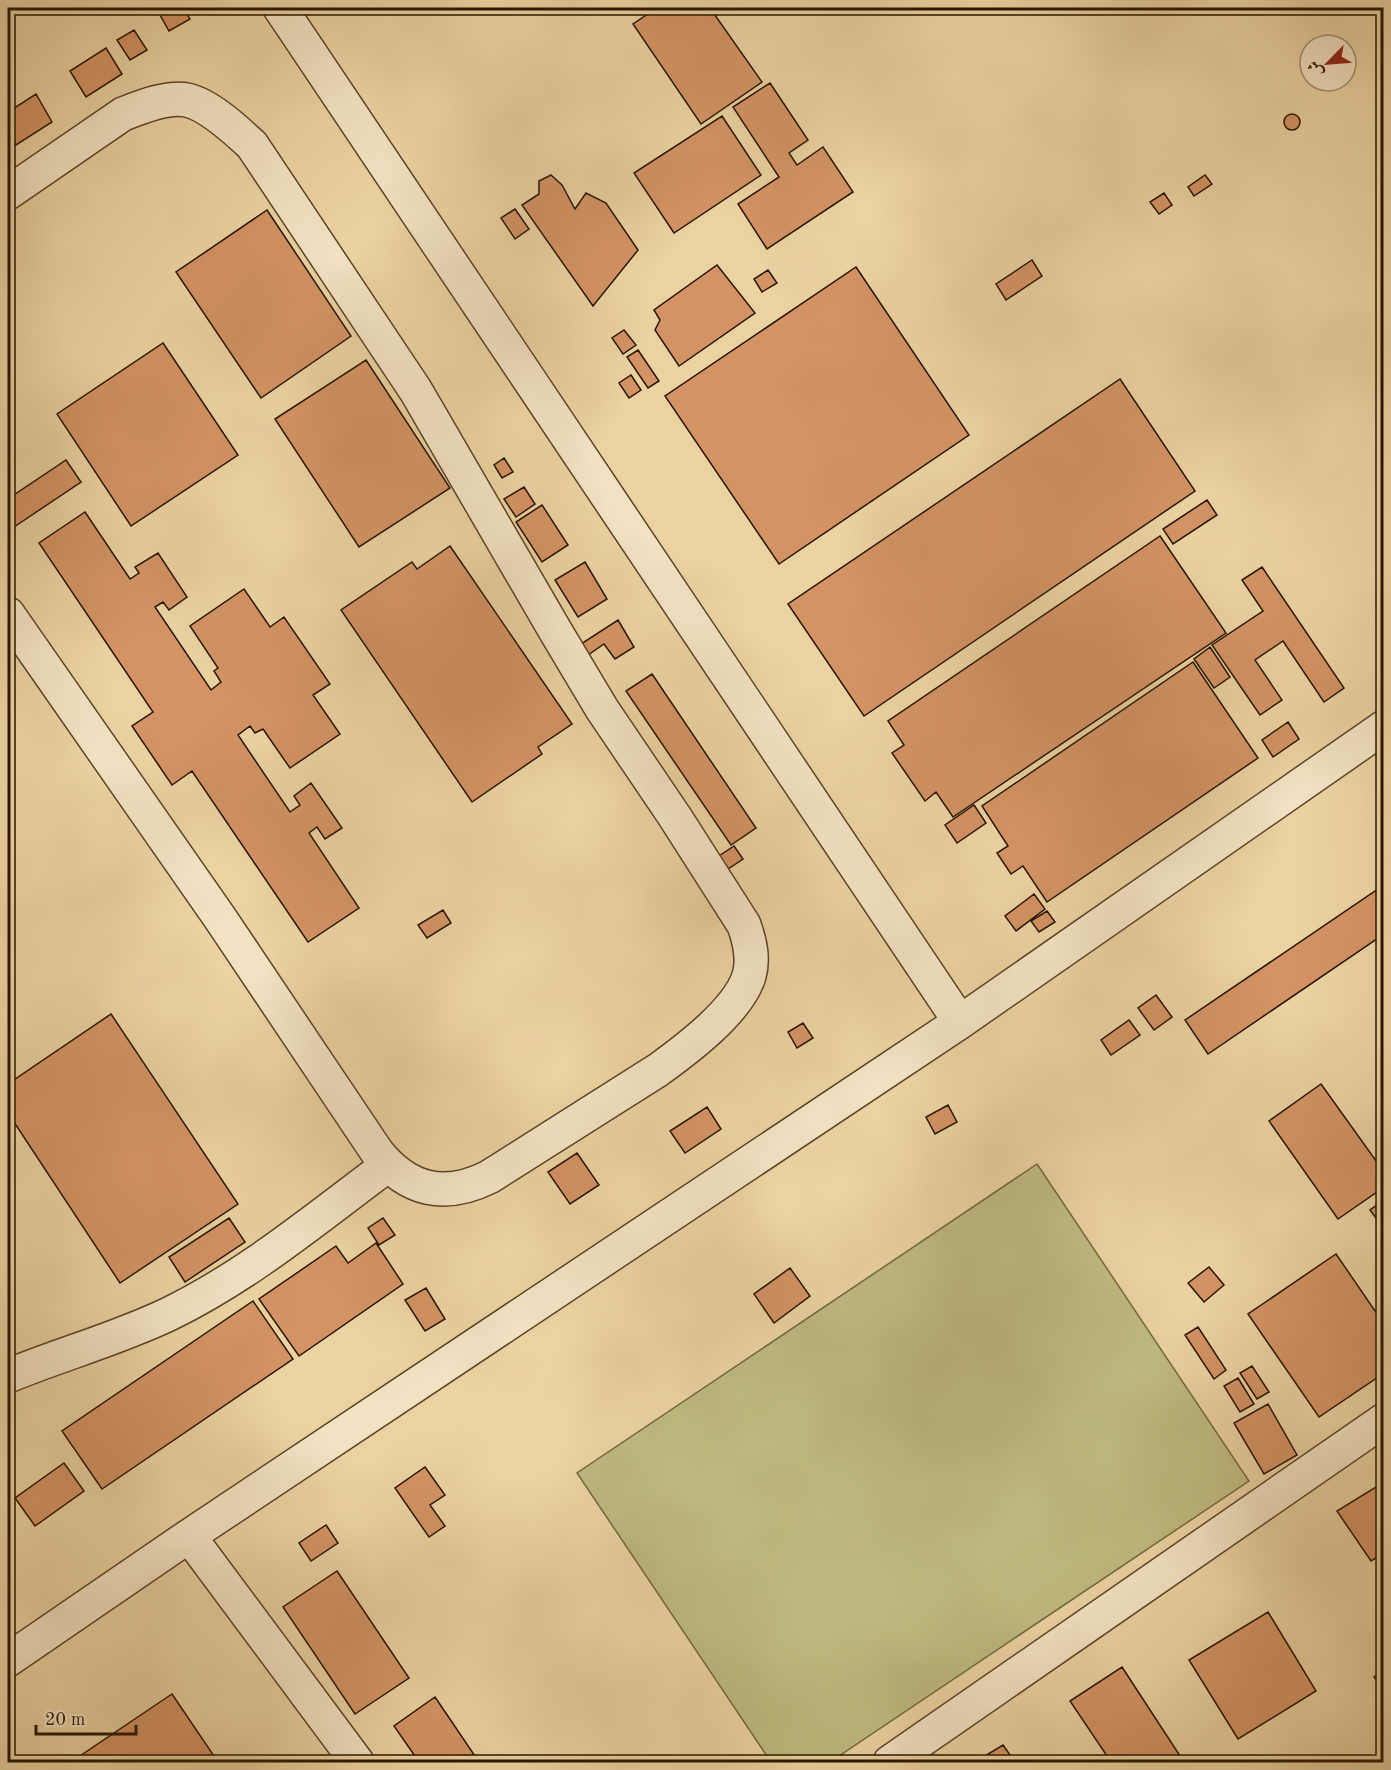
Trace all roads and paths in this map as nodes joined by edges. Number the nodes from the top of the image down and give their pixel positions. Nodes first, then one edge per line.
1 (280, 8) edge
2 (8, 193) edge
3 (8, 614) edge
4 (1383, 727) edge
5 (960, 1022) junction
6 (388, 1165) junction
7 (8, 1376) edge
8 (1383, 1420) edge
9 (189, 1536) junction
10 (8, 1660) edge
11 (357, 1762) edge
12 (890, 1762) edge

1 - 5 street
2 - 6 street
3 - 6 street
4 - 5 street
5 - 9 street
6 - 7 street
8 - 12 street
9 - 10 street
9 - 11 street

